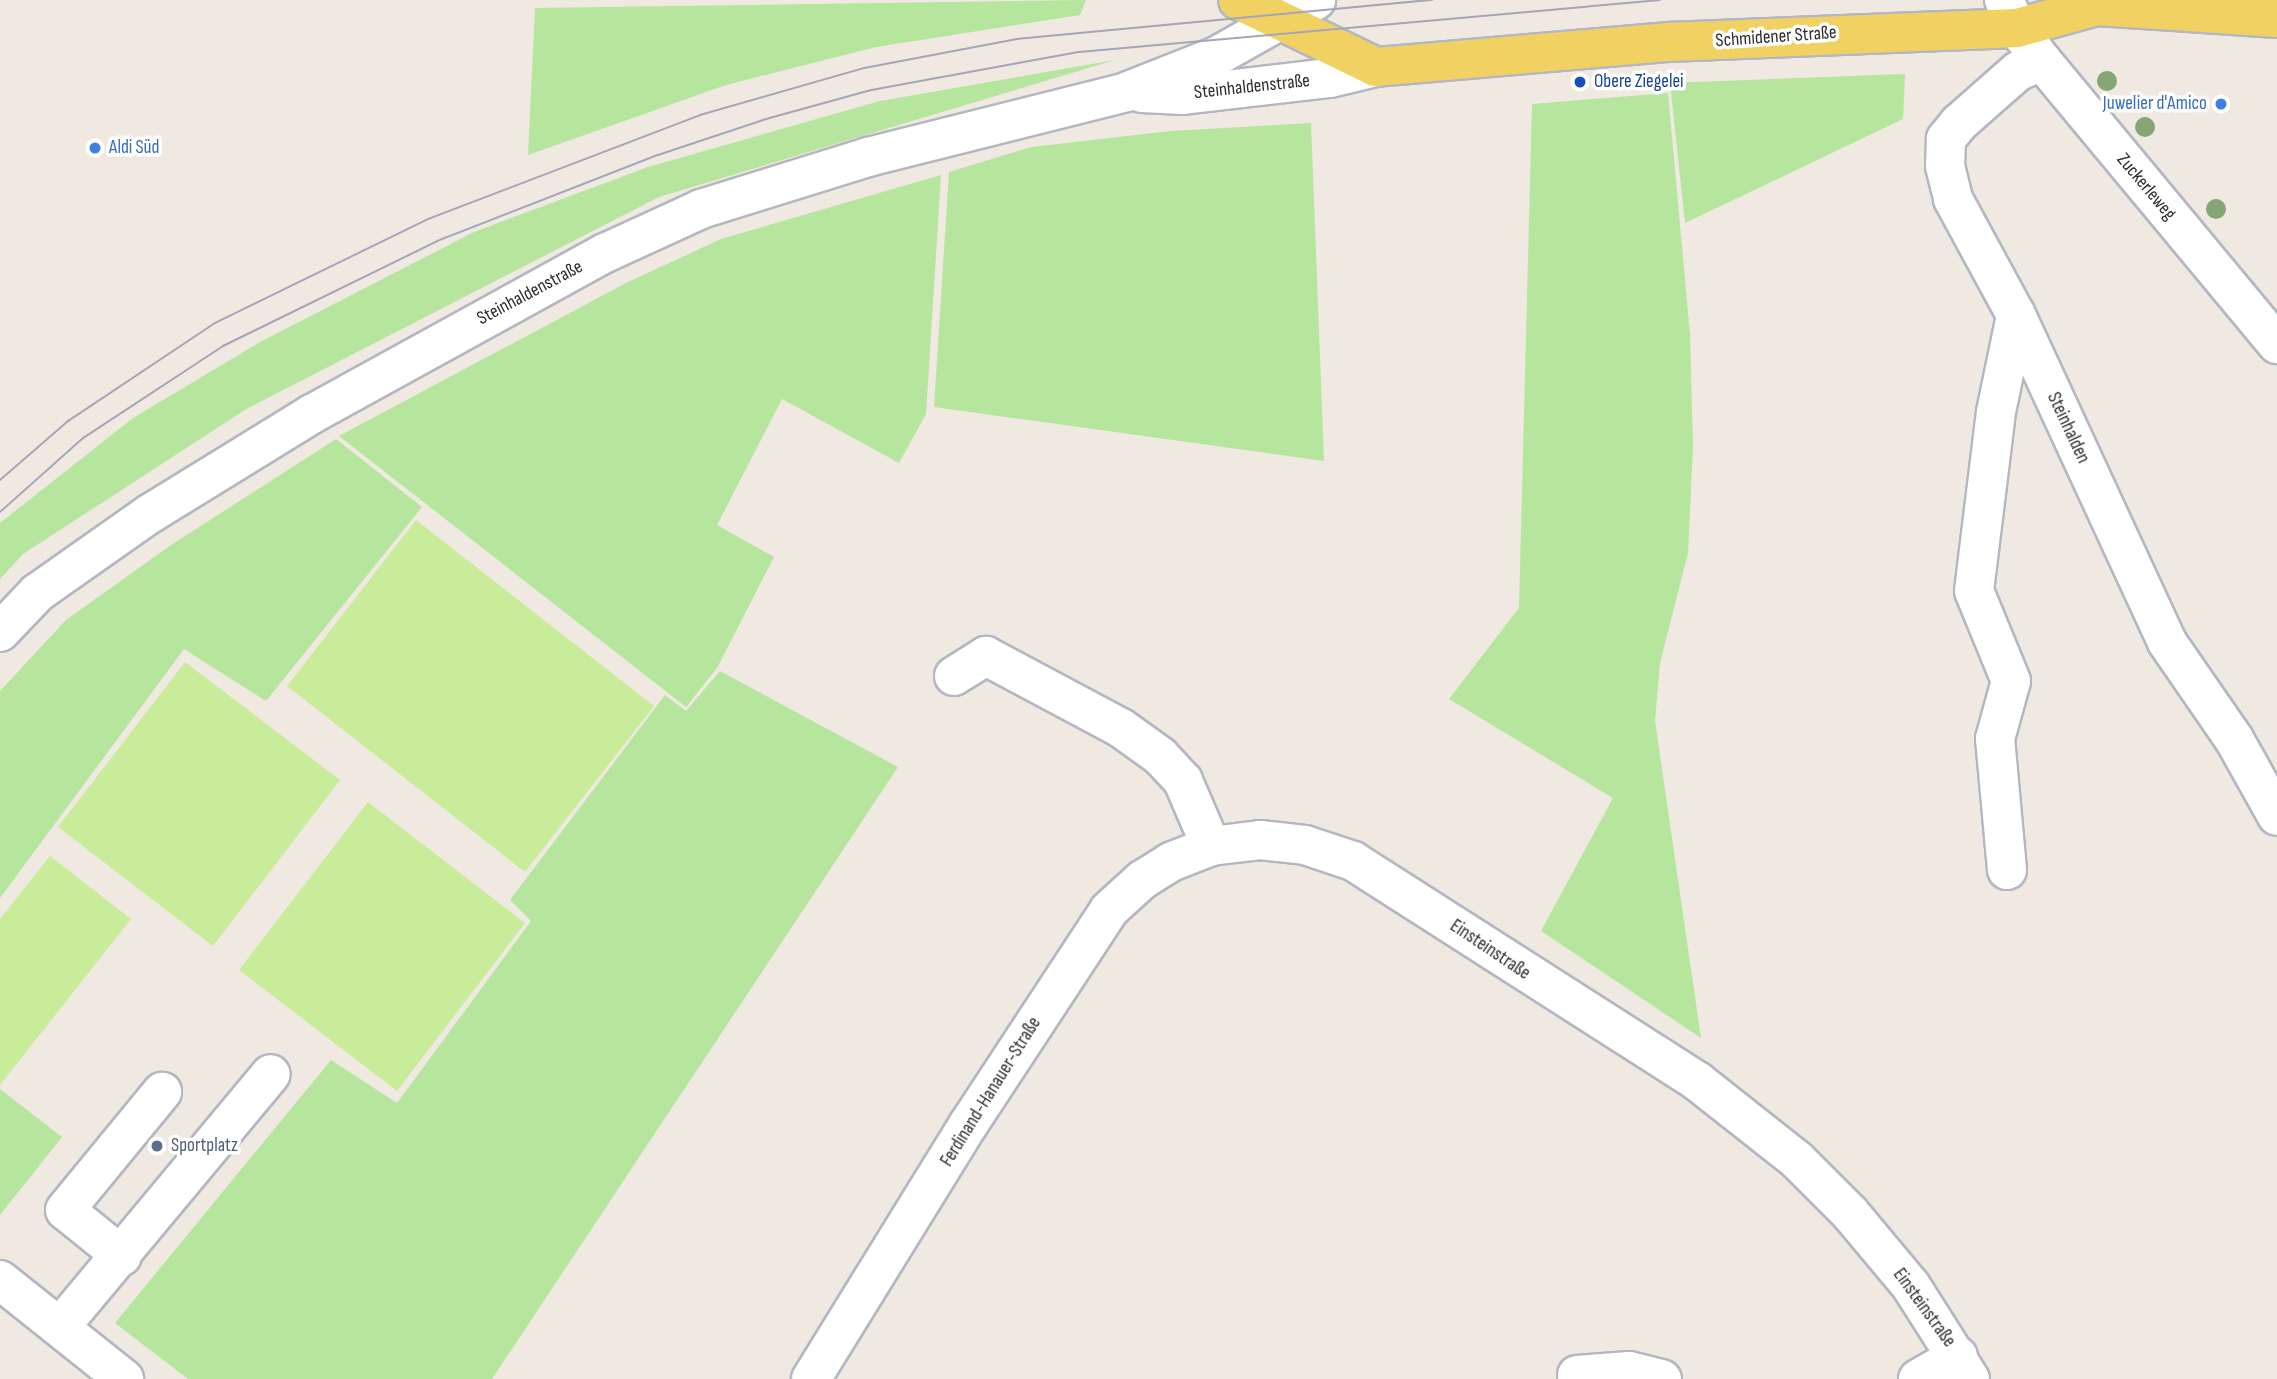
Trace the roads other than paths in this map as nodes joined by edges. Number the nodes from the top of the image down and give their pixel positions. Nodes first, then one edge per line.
1 (1238, 0) edge
2 (1316, 0) edge
3 (2011, 14) edge
4 (2277, 18) edge
5 (1283, 22) junction
6 (2042, 61) junction
7 (1376, 68) junction
8 (1126, 92) junction
9 (2016, 315) junction
10 (2277, 344) edge
11 (0, 632) edge
12 (954, 676) dead end
13 (2277, 816) edge
14 (1211, 846) junction
15 (2007, 870) dead end
16 (271, 1074) dead end
17 (162, 1092) dead end
18 (122, 1256) junction
19 (0, 1280) edge
20 (60, 1327) junction
21 (1964, 1367) edge
22 (1577, 1376) dead end
23 (124, 1379) edge
24 (811, 1379) edge
25 (1662, 1379) edge
26 (1918, 1379) edge

1 - 5 main road
2 - 5 street
3 - 4 main road, Schmidener Straße
3 - 6 street, Zuckerleweg
3 - 7 main road, Schmidener Straße
5 - 7 main road
5 - 8 street, Steinhaldenstraße
6 - 9 street, Steinhalden
6 - 10 street, Zuckerleweg
7 - 8 street, Steinhaldenstraße
8 - 11 street, Steinhaldenstraße
9 - 13 street, Steinhalden
9 - 15 street
12 - 14 street
14 - 21 street, Einsteinstraße
14 - 24 street, Ferdinand-Hanauer-Straße
16 - 18 street
17 - 18 street
18 - 20 street
19 - 20 street
20 - 23 street
21 - 26 street
22 - 25 street

